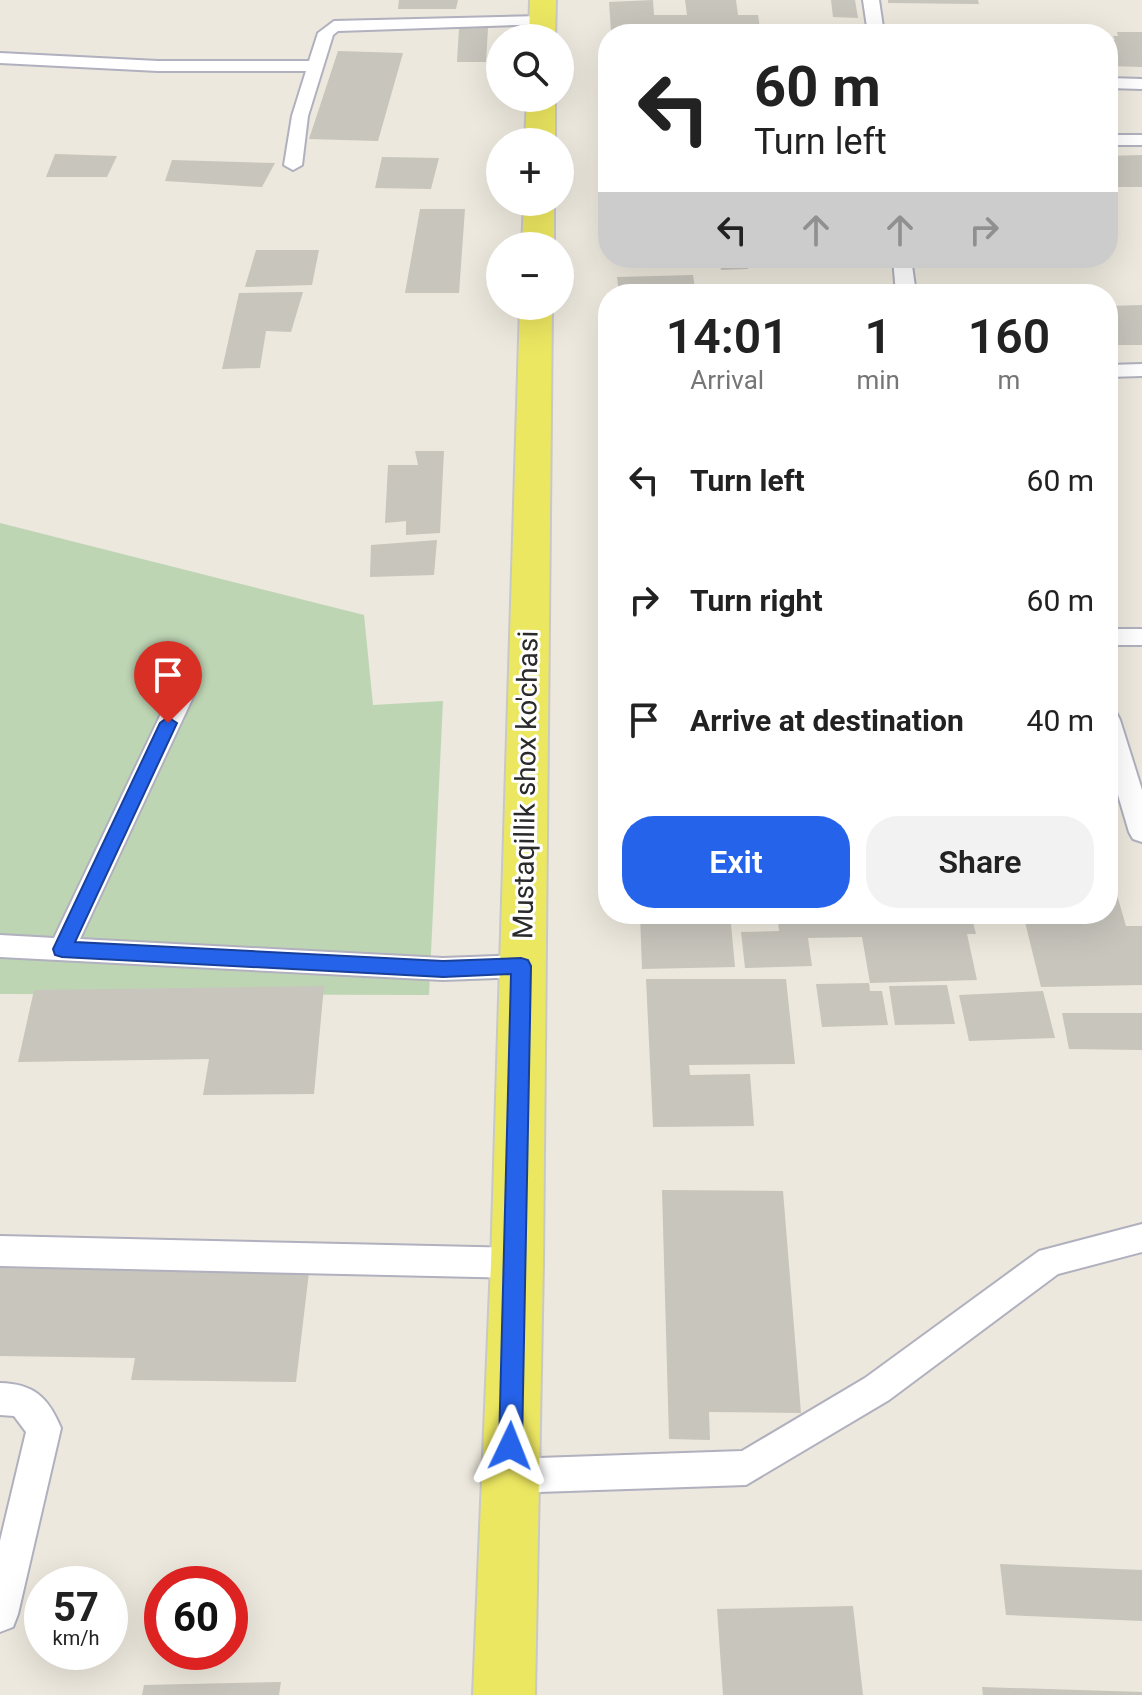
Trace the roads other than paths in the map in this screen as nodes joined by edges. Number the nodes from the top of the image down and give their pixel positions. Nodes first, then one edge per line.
1 (871, 0) edge
2 (543, 20) edge
3 (875, 24) edge
4 (0, 58) edge
5 (316, 66) junction
6 (1118, 83) edge
7 (1142, 84) edge
8 (1118, 140) edge
9 (1142, 140) edge
10 (293, 165) dead end
11 (536, 320) edge
12 (1142, 370) edge
13 (1118, 371) edge
14 (1118, 637) edge
15 (1142, 637) edge
16 (182, 695) dead end
17 (1118, 753) edge
18 (1142, 832) edge
19 (0, 946) edge
20 (62, 949) junction
21 (521, 966) junction
22 (1142, 1238) edge
23 (0, 1251) edge
24 (517, 1263) junction
25 (0, 1399) edge
26 (509, 1476) junction
27 (0, 1614) edge
28 (504, 1695) edge

1 - 3 lane
2 - 5 lane
4 - 5 lane
5 - 10 lane
6 - 7 lane
8 - 9 lane
11 - 21 main road, Mustaqillik shox ko'chasi
12 - 13 lane
14 - 15 lane
16 - 20 lane
17 - 18 lane
19 - 20 lane
20 - 21 lane
21 - 24 main road, Mustaqillik shox ko'chasi
22 - 26 lane
23 - 24 lane
24 - 26 main road, Mustaqillik shox ko'chasi
25 - 27 lane
26 - 28 main road, Mustaqillik shox ko'chasi

